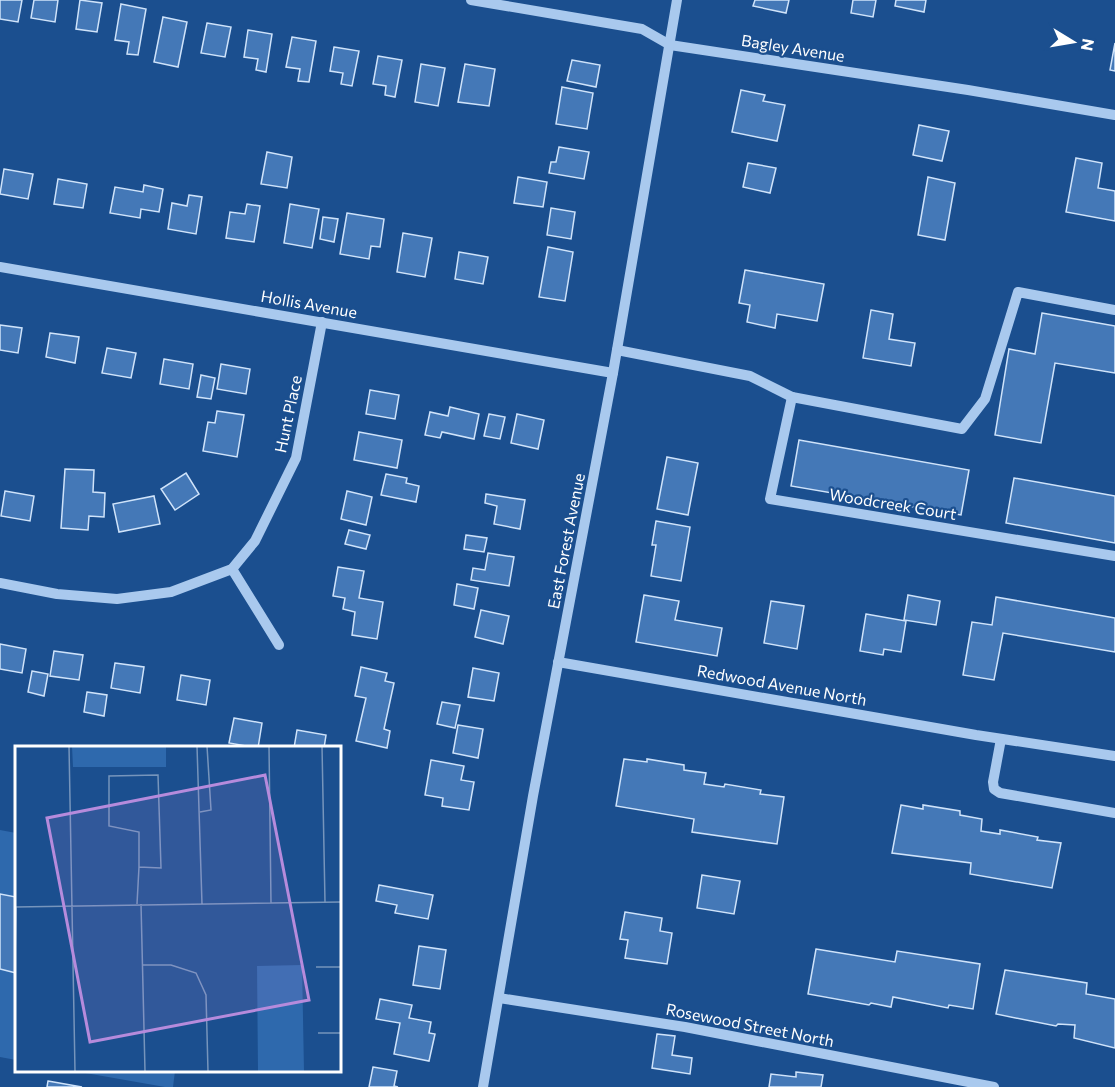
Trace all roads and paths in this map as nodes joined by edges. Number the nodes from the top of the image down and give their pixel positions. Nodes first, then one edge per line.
1 (471, 0) edge
2 (677, 0) edge
3 (670, 45) junction
4 (1115, 115) edge
5 (0, 267) edge
6 (1115, 310) edge
7 (322, 322) junction
8 (617, 350) junction
9 (613, 373) junction
10 (792, 397) junction
11 (1115, 556) edge
12 (232, 569) junction
13 (0, 583) edge
14 (279, 645) dead end
15 (558, 662) junction
16 (1001, 739) junction
17 (1115, 756) edge
18 (1115, 813) edge
19 (499, 998) junction
20 (483, 1087) edge
21 (994, 1087) edge

1 - 3 street, Bagley Avenue
2 - 3 street, East Forest Avenue
3 - 4 street, Bagley Avenue
3 - 8 street, East Forest Avenue
5 - 7 street, Hollis Avenue
6 - 10 street
7 - 9 street, Hollis Avenue
7 - 12 street, Hunt Place
8 - 9 street, East Forest Avenue
8 - 10 street
9 - 15 street, East Forest Avenue
10 - 11 street, Woodcreek Court
12 - 13 street, Hunt Place
12 - 14 street
15 - 16 street, Redwood Avenue North
15 - 19 street, East Forest Avenue
16 - 17 street, Redwood Avenue North
16 - 18 street
19 - 20 street, East Forest Avenue
19 - 21 street, Rosewood Street North

